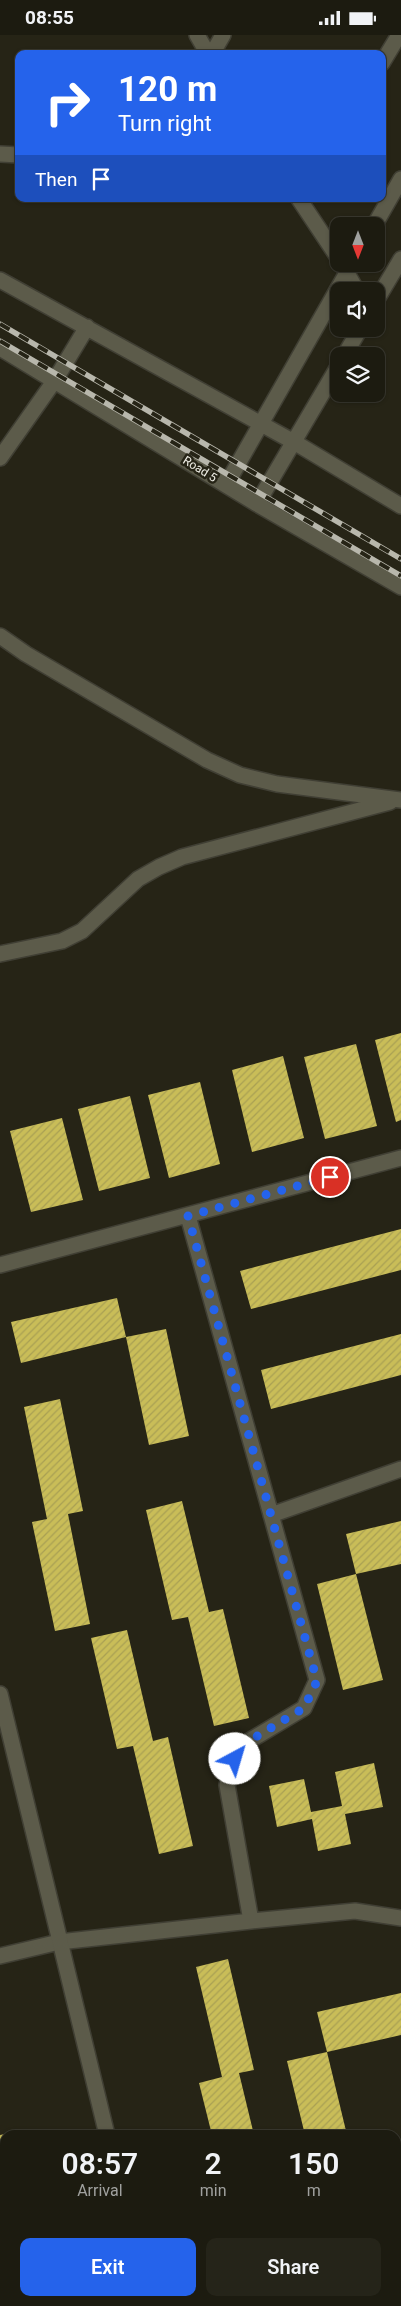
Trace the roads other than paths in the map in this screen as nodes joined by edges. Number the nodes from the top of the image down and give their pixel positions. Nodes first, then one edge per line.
1 (197, 35) edge
2 (223, 35) edge
3 (399, 35) edge
4 (206, 50) edge
5 (214, 50) edge
6 (386, 56) edge
7 (0, 154) edge
8 (15, 155) edge
9 (401, 179) edge
10 (303, 202) edge
11 (379, 217) edge
12 (330, 245) edge
13 (401, 259) edge
14 (344, 273) edge
15 (0, 279) edge
16 (385, 286) edge
17 (86, 327) junction
18 (0, 348) edge
19 (55, 380) junction
20 (330, 380) edge
21 (261, 423) junction
22 (294, 442) junction
23 (0, 458) edge
24 (226, 485) junction
25 (257, 504) junction
26 (401, 506) edge
27 (401, 587) edge
28 (0, 636) edge
29 (400, 800) edge
30 (0, 954) edge
31 (401, 1158) edge
32 (188, 1216) junction
33 (0, 1265) edge
34 (401, 1469) edge
35 (271, 1515) junction
36 (0, 1694) edge
37 (401, 1918) edge
38 (251, 1921) junction
39 (59, 1942) junction
40 (0, 1956) edge
41 (106, 2130) edge

1 - 4 street
2 - 5 street
3 - 6 street
7 - 8 street
9 - 11 street
10 - 12 street
13 - 16 street
14 - 21 street
15 - 17 street
17 - 19 street
17 - 21 street
18 - 19 street, Road 5
19 - 23 street
19 - 24 street, Road 5
20 - 22 street
21 - 22 street
21 - 24 street
22 - 25 street
22 - 26 street
24 - 25 street, Road 5
25 - 27 street, Road 5
28 - 29 street
29 - 30 street
31 - 32 street
32 - 33 street
32 - 35 street
34 - 35 street
35 - 38 street
36 - 39 street
37 - 38 street
38 - 39 street
39 - 40 street
39 - 41 street

